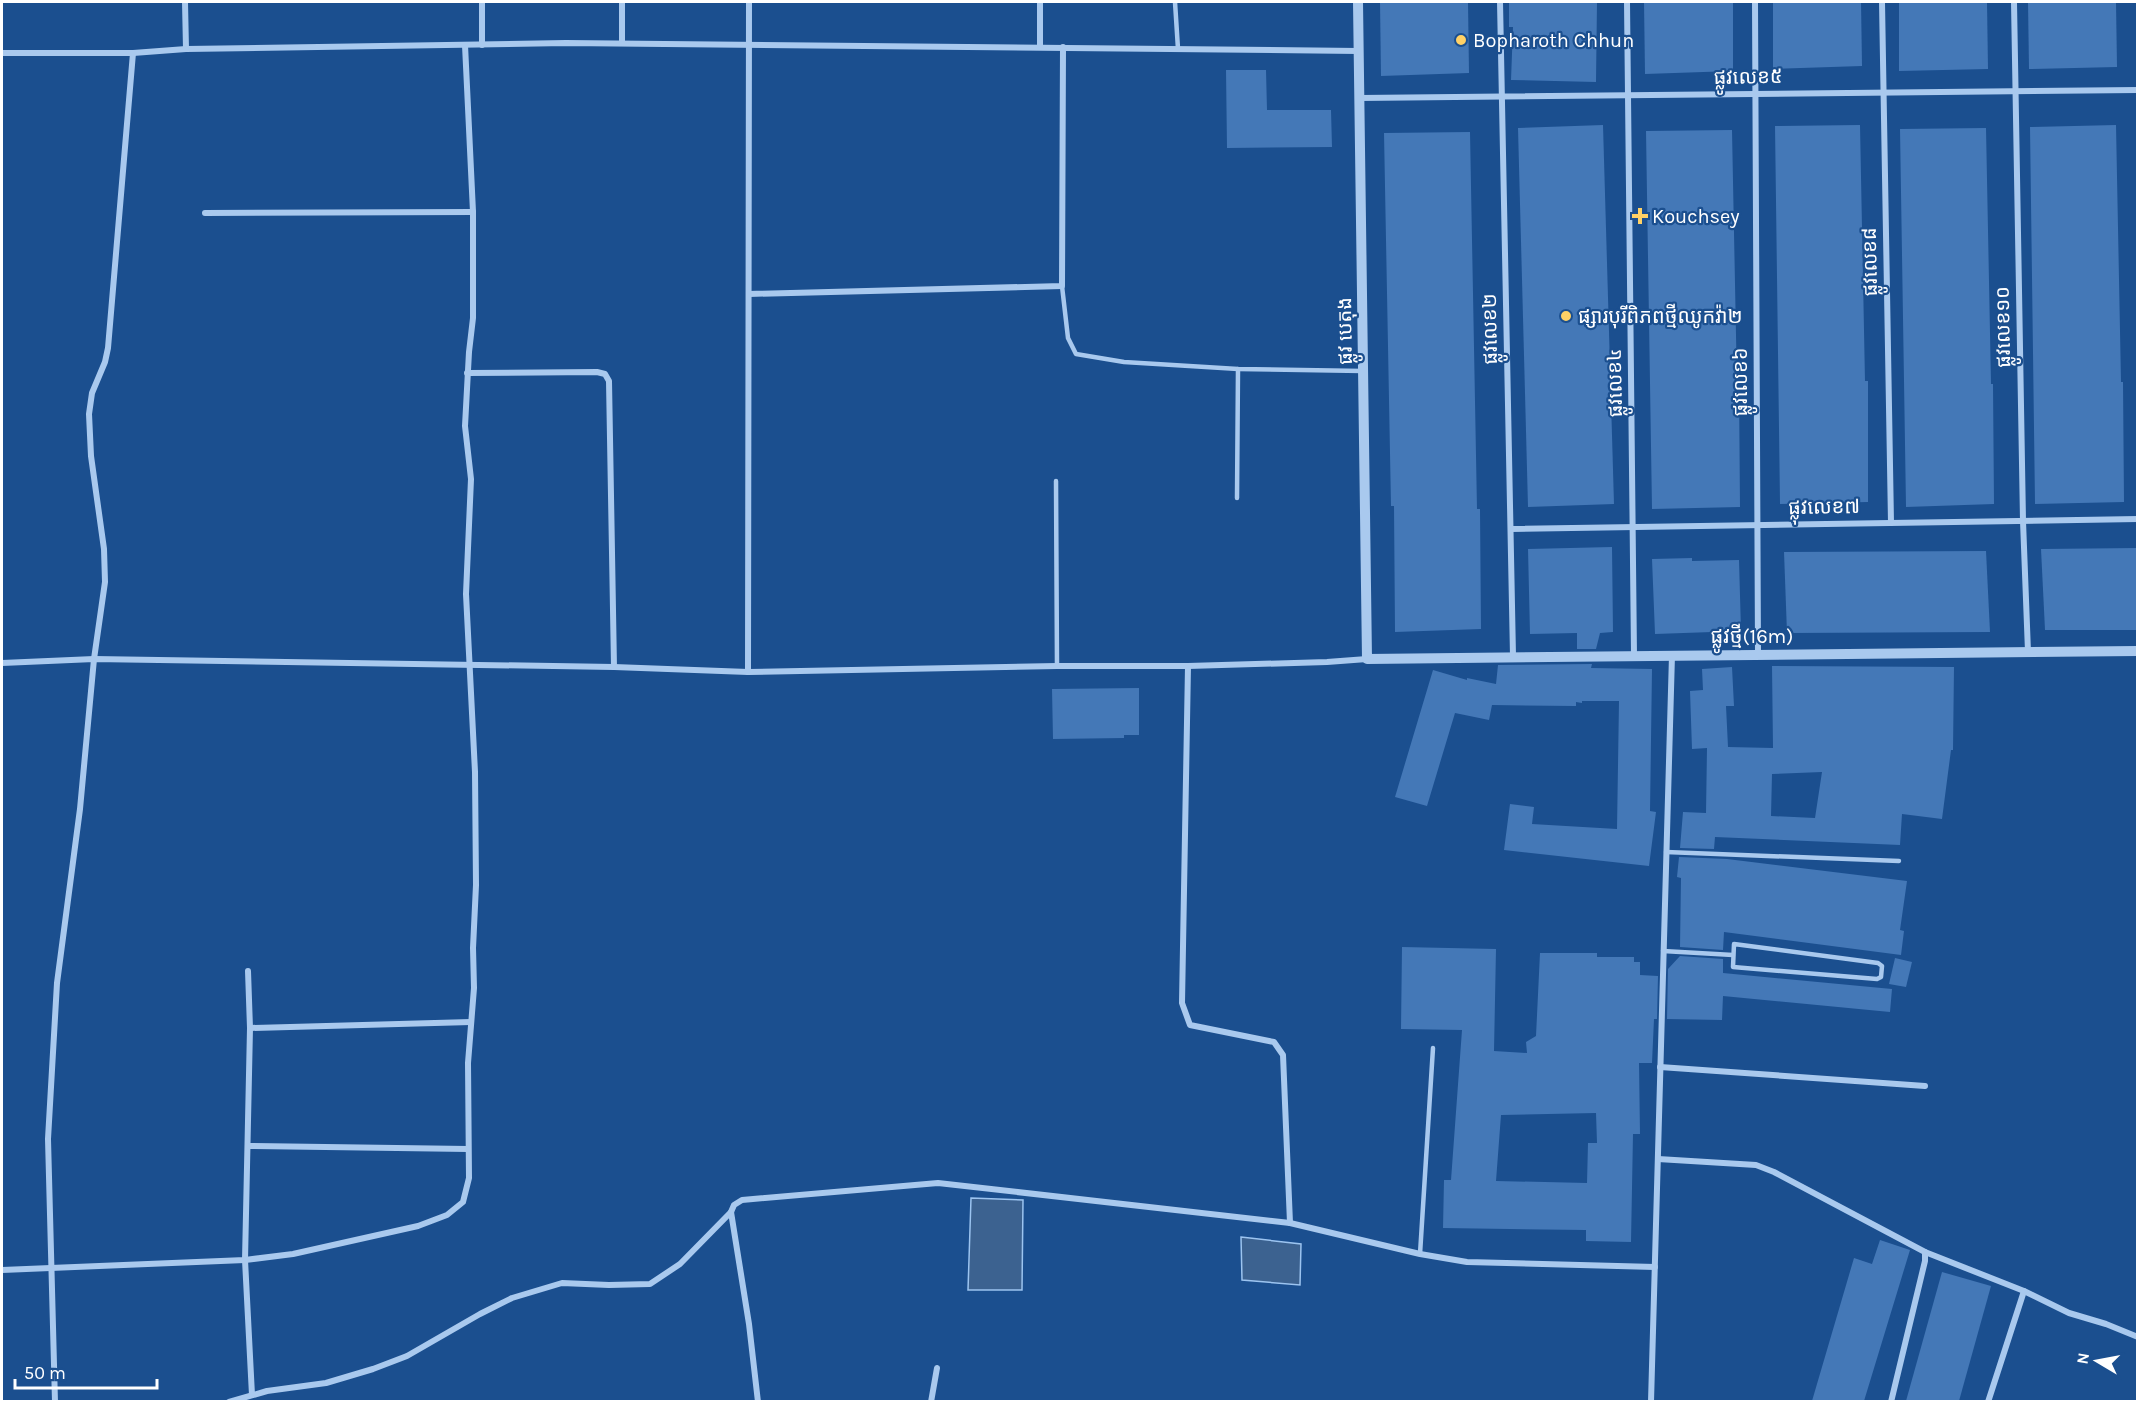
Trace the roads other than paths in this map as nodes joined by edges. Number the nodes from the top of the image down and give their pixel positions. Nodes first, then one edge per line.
1 (185, 2) edge
2 (482, 2) edge
3 (622, 2) edge
4 (749, 2) edge
5 (1040, 2) edge
6 (1175, 2) edge
7 (1358, 2) edge
8 (1500, 2) edge
9 (1627, 2) edge
10 (1755, 2) edge
11 (1882, 2) edge
12 (2014, 2) edge
13 (622, 43) junction
14 (749, 44) junction
15 (465, 45) junction
16 (482, 45) junction
17 (1040, 47) junction
18 (1063, 47) junction
19 (186, 49) junction
20 (1178, 49) junction
21 (1359, 51) junction
22 (2, 53) edge
23 (133, 53) junction
24 (2138, 90) edge
25 (2016, 91) junction
26 (1884, 93) junction
27 (1755, 94) junction
28 (1628, 95) junction
29 (1502, 96) junction
30 (1360, 98) junction
31 (473, 212) junction
32 (205, 213) dead end
33 (1062, 286) junction
34 (748, 294) junction
35 (1238, 369) junction
36 (1363, 371) junction
37 (467, 373) junction
38 (1056, 481) dead end
39 (1237, 498) dead end
40 (2138, 519) edge
41 (2023, 520) junction
42 (1891, 523) junction
43 (1758, 525) junction
44 (1633, 526) junction
45 (1510, 529) junction
46 (2138, 651) edge
47 (2028, 652) junction
48 (1758, 654) junction
49 (1634, 655) junction
50 (1672, 655) junction
51 (1513, 656) junction
52 (94, 659) junction
53 (1367, 659) junction
54 (2, 663) edge
55 (471, 665) junction
56 (1057, 666) junction
57 (1188, 666) junction
58 (614, 667) junction
59 (748, 672) junction
60 (1666, 852) junction
61 (1899, 861) dead end
62 (1663, 951) junction
63 (1733, 955) junction
64 (248, 971) dead end
65 (471, 1022) junction
66 (250, 1028) junction
67 (1433, 1048) dead end
68 (1660, 1067) junction
69 (1925, 1086) dead end
70 (248, 1146) junction
71 (468, 1149) junction
72 (1658, 1159) junction
73 (731, 1212) junction
74 (1290, 1223) junction
75 (1925, 1252) junction
76 (1420, 1254) junction
77 (245, 1260) junction
78 (1654, 1266) junction
79 (2, 1270) edge
80 (50, 1270) junction
81 (2024, 1292) junction
82 (2138, 1337) edge
83 (937, 1368) dead end
84 (252, 1395) junction
85 (55, 1401) edge
86 (229, 1401) edge
87 (758, 1401) edge
88 (932, 1401) edge
89 (1651, 1401) edge
90 (1891, 1401) edge
91 (1988, 1401) edge

1 - 19 street
2 - 16 street
3 - 13 street
4 - 14 street
5 - 17 street
6 - 20 lane
7 - 21 street, ផ្លូវ បេតុង
8 - 29 street, ផ្លូវលេខ២
9 - 28 street, ផ្លូវលេខ៤
10 - 27 street, ផ្លូវលេខ៦
11 - 26 street, ផ្លូវលេខ៨
12 - 25 street, ផ្លូវលេខ១០
13 - 14 street
13 - 16 street
14 - 17 street
14 - 34 street
15 - 16 street
15 - 19 street
15 - 31 street
17 - 18 street
18 - 20 street
18 - 33 street
19 - 23 street
20 - 21 street
21 - 30 street, ផ្លូវ បេតុង
22 - 23 street
23 - 52 street
24 - 25 street, ផ្លូវលេខ៥
25 - 26 street, ផ្លូវលេខ៥
25 - 41 street, ផ្លូវលេខ១០
26 - 27 street, ផ្លូវលេខ៥
26 - 42 street, ផ្លូវលេខ៨
27 - 28 street, ផ្លូវលេខ៥
27 - 43 street, ផ្លូវលេខ៦
28 - 29 street, ផ្លូវលេខ៥
28 - 44 street, ផ្លូវលេខ៤
29 - 30 street, ផ្លូវលេខ៥
29 - 45 street, ផ្លូវលេខ២
30 - 36 street, ផ្លូវ បេតុង
31 - 32 street
31 - 37 street
33 - 34 street
33 - 35 lane
34 - 59 street
35 - 36 lane
35 - 39 lane
36 - 53 street, ផ្លូវ បេតុង
37 - 55 street
37 - 58 street
38 - 56 lane
40 - 41 street, ផ្លុវលេខ៧
41 - 42 street, ផ្លុវលេខ៧
41 - 47 street, ផ្លូវលេខ១០
42 - 43 street, ផ្លុវលេខ៧
43 - 44 street, ផ្លុវលេខ៧
43 - 48 street, ផ្លូវលេខ៦
44 - 45 street, ផ្លុវលេខ៧
44 - 49 street, ផ្លូវលេខ៤
45 - 51 street, ផ្លូវលេខ២
46 - 47 street, ផ្លូវថ្មី(16m)
47 - 48 street, ផ្លូវថ្មី(16m)
48 - 50 street, ផ្លូវថ្មី(16m)
49 - 50 street, ផ្លូវថ្មី(16m)
49 - 51 street, ផ្លូវថ្មី(16m)
50 - 60 street
51 - 53 street, ផ្លូវថ្មី(16m)
52 - 54 street
52 - 55 street
52 - 80 street
53 - 57 street
55 - 58 street
55 - 65 street
56 - 57 street
56 - 59 street
57 - 74 street
58 - 59 street
60 - 61 lane
60 - 62 street
62 - 63 lane
62 - 68 street
63 - 63 lane
64 - 66 street
65 - 66 street
65 - 71 street
66 - 70 street
67 - 76 lane
68 - 69 street
68 - 72 street
70 - 71 street
70 - 77 street
71 - 77 street
72 - 75 street
72 - 78 street
73 - 74 street
73 - 84 street
73 - 87 street
74 - 76 street
75 - 81 street
75 - 90 street
76 - 78 street
77 - 80 street
77 - 84 street
78 - 89 street
79 - 80 street
80 - 85 street
81 - 82 street
81 - 91 street
83 - 88 street
84 - 86 street

